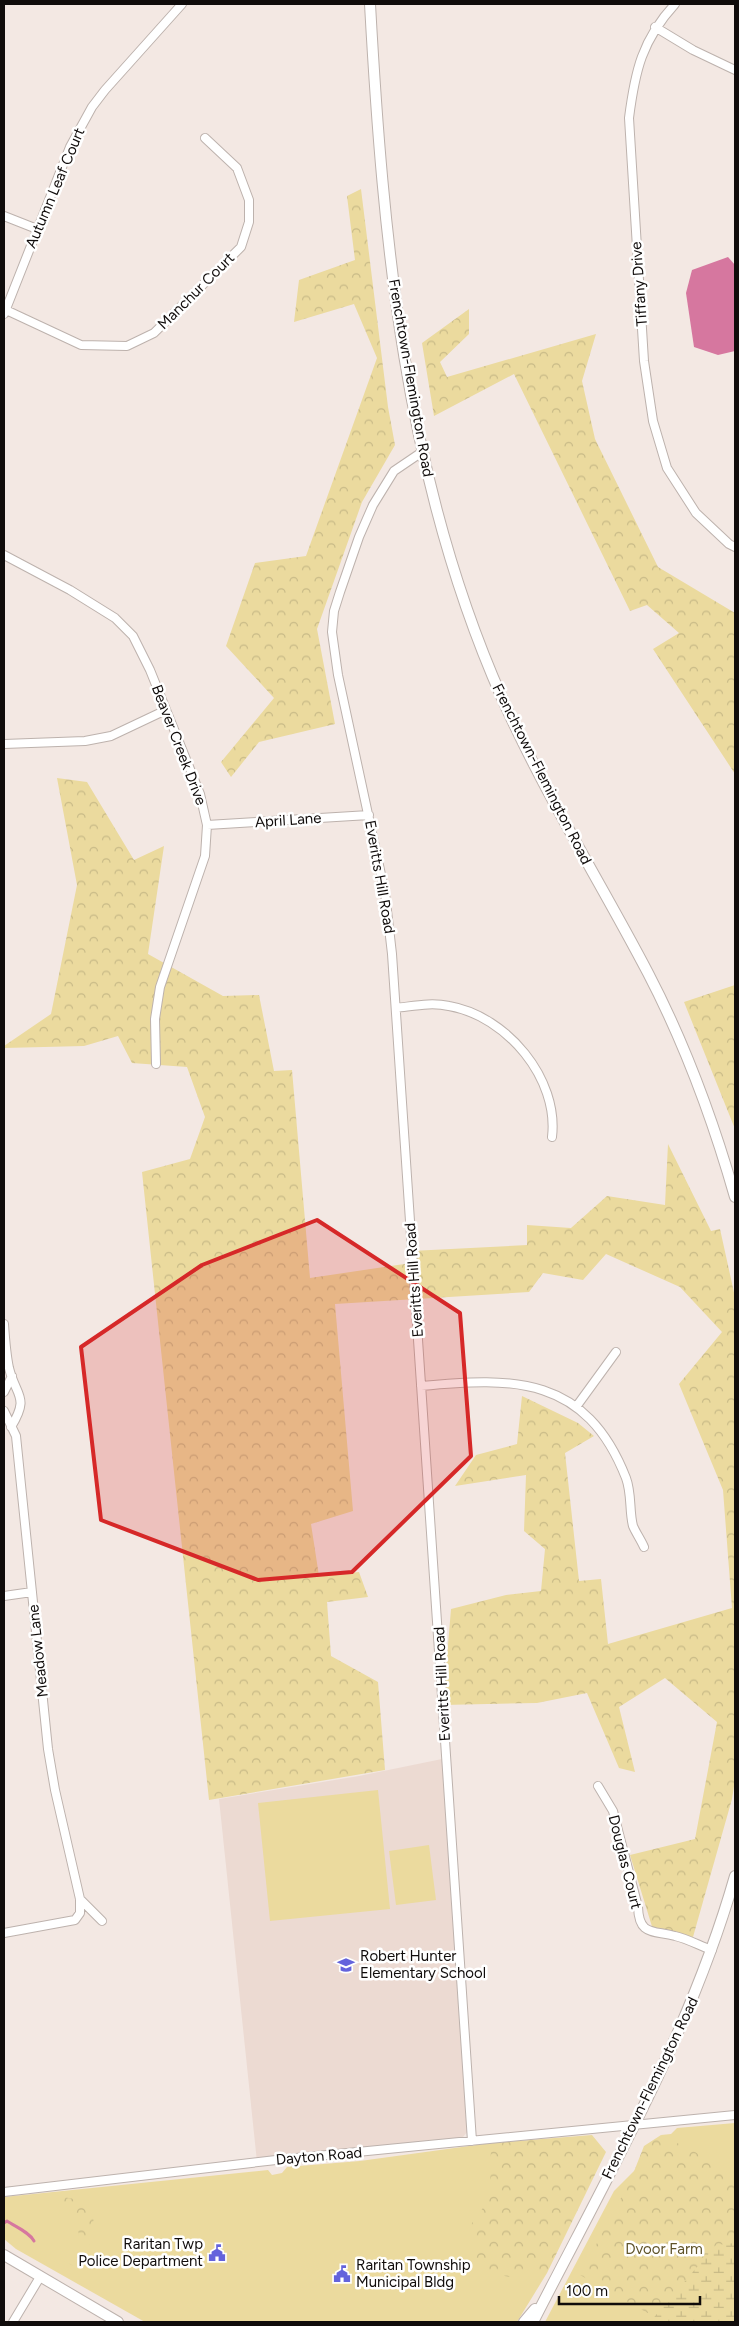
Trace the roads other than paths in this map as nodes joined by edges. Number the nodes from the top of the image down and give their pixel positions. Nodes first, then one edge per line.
1 (182, 4) edge
2 (370, 4) edge
3 (675, 4) edge
4 (655, 27) junction
5 (735, 70) edge
6 (205, 138) dead end
7 (4, 216) edge
8 (37, 229) junction
9 (5, 312) edge
10 (422, 452) junction
11 (735, 547) edge
12 (4, 555) edge
13 (166, 710) junction
14 (4, 744) edge
15 (369, 815) junction
16 (207, 826) junction
17 (396, 1008) junction
18 (156, 1064) dead end
19 (552, 1137) dead end
20 (735, 1197) edge
21 (4, 1324) edge
22 (616, 1352) dead end
23 (12, 1376) junction
24 (421, 1386) junction
25 (4, 1392) edge
26 (576, 1407) junction
27 (4, 1411) edge
28 (11, 1427) junction
29 (644, 1547) dead end
30 (32, 1592) junction
31 (4, 1596) edge
32 (598, 1786) dead end
33 (735, 1876) edge
34 (80, 1899) junction
35 (102, 1921) dead end
36 (4, 1933) edge
37 (712, 1950) junction
38 (735, 2115) edge
39 (634, 2125) junction
40 (472, 2141) junction
41 (4, 2192) edge
42 (4, 2256) edge
43 (40, 2277) junction
44 (548, 2293) junction
45 (13, 2322) edge
46 (118, 2322) edge
47 (524, 2322) edge
48 (533, 2322) edge

1 - 8 street, Autumn Leaf Court
2 - 10 main road, Frenchtown-Flemington Road
3 - 4 street, Tiffany Drive
4 - 5 street
4 - 11 street, Tiffany Drive
6 - 9 street, Manchur Court
7 - 8 street
8 - 9 street, Autumn Leaf Court
10 - 15 street, Everitts Hill Road
10 - 20 main road, Frenchtown-Flemington Road
12 - 13 street, Beaver Creek Drive
13 - 14 street
13 - 16 street, Beaver Creek Drive
15 - 16 street, April Lane
15 - 17 street, Everitts Hill Road
16 - 18 street, Beaver Creek Drive
17 - 19 street
17 - 24 street, Everitts Hill Road
21 - 23 street
22 - 26 street
23 - 25 street
23 - 28 street
24 - 26 street
24 - 40 street, Everitts Hill Road
26 - 29 street
27 - 28 street, Meadow Lane
28 - 30 street, Meadow Lane
30 - 31 street
30 - 34 street, Meadow Lane
32 - 37 street, Douglas Court
33 - 37 main road, Frenchtown-Flemington Road
34 - 35 street
34 - 36 street
37 - 39 main road, Frenchtown-Flemington Road
38 - 39 street, Dayton Road
39 - 40 street, Dayton Road
39 - 44 main road, Frenchtown-Flemington Road
40 - 41 street, Dayton Road
42 - 43 main road
43 - 45 street
43 - 46 main road
44 - 47 main road, Frenchtown-Flemington Road
44 - 48 main road, Frenchtown-Flemington Road

